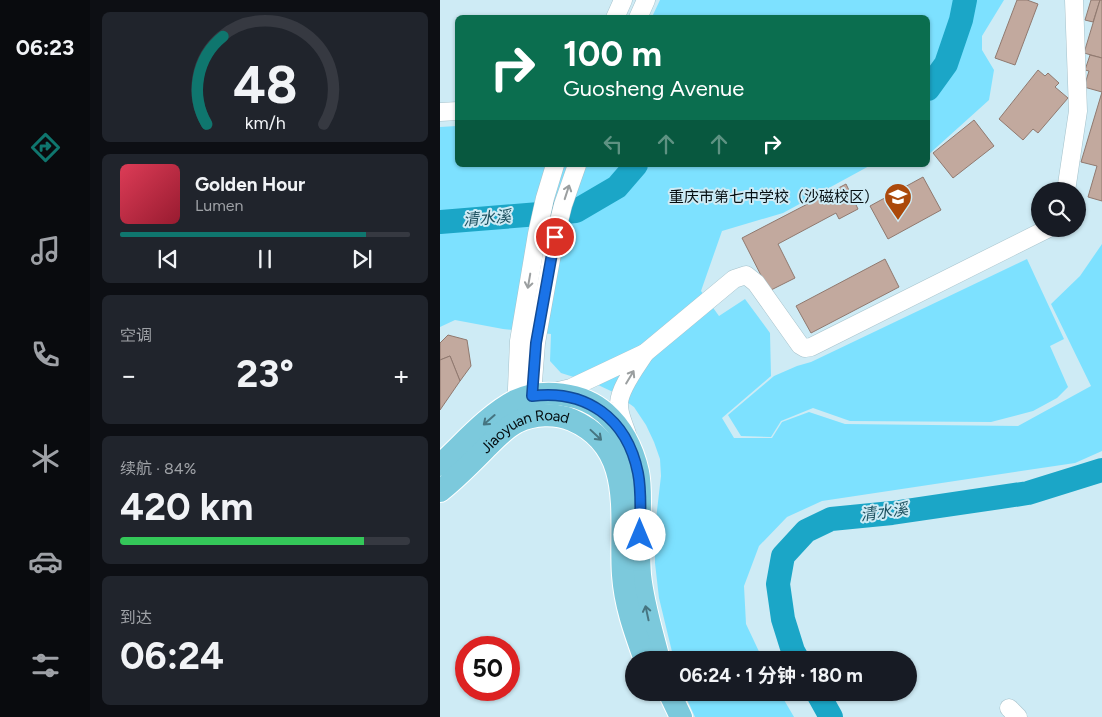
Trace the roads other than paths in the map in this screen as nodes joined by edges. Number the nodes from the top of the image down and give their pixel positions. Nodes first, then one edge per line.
1 (623, 0) edge
2 (646, 0) edge
3 (1074, 0) edge
4 (616, 15) edge
5 (639, 15) edge
6 (455, 111) edge
7 (440, 112) edge
8 (554, 167) edge
9 (576, 167) edge
10 (1067, 182) edge
11 (1031, 237) edge
12 (527, 342) junction
13 (645, 353) junction
14 (529, 406) junction
15 (634, 456) junction
16 (440, 465) edge
17 (440, 491) edge
18 (642, 651) edge
19 (657, 651) edge
20 (660, 701) edge
21 (673, 701) edge
22 (667, 717) edge
23 (681, 717) edge

1 - 4 street
2 - 5 street
3 - 10 street
6 - 7 street
8 -> 12 street
12 -> 9 street
11 - 13 street
12 - 14 street
13 - 14 street
15 -> 13 street
14 - 15 main road, Jiaoyuan Road
14 -> 16 main road, Jiaoyuan Road
14 - 17 main road, Jiaoyuan Road
14 -> 18 main road, Jiaoyuan Road
19 -> 15 main road, Jiaoyuan Road
20 - 22 main road
21 - 23 main road

